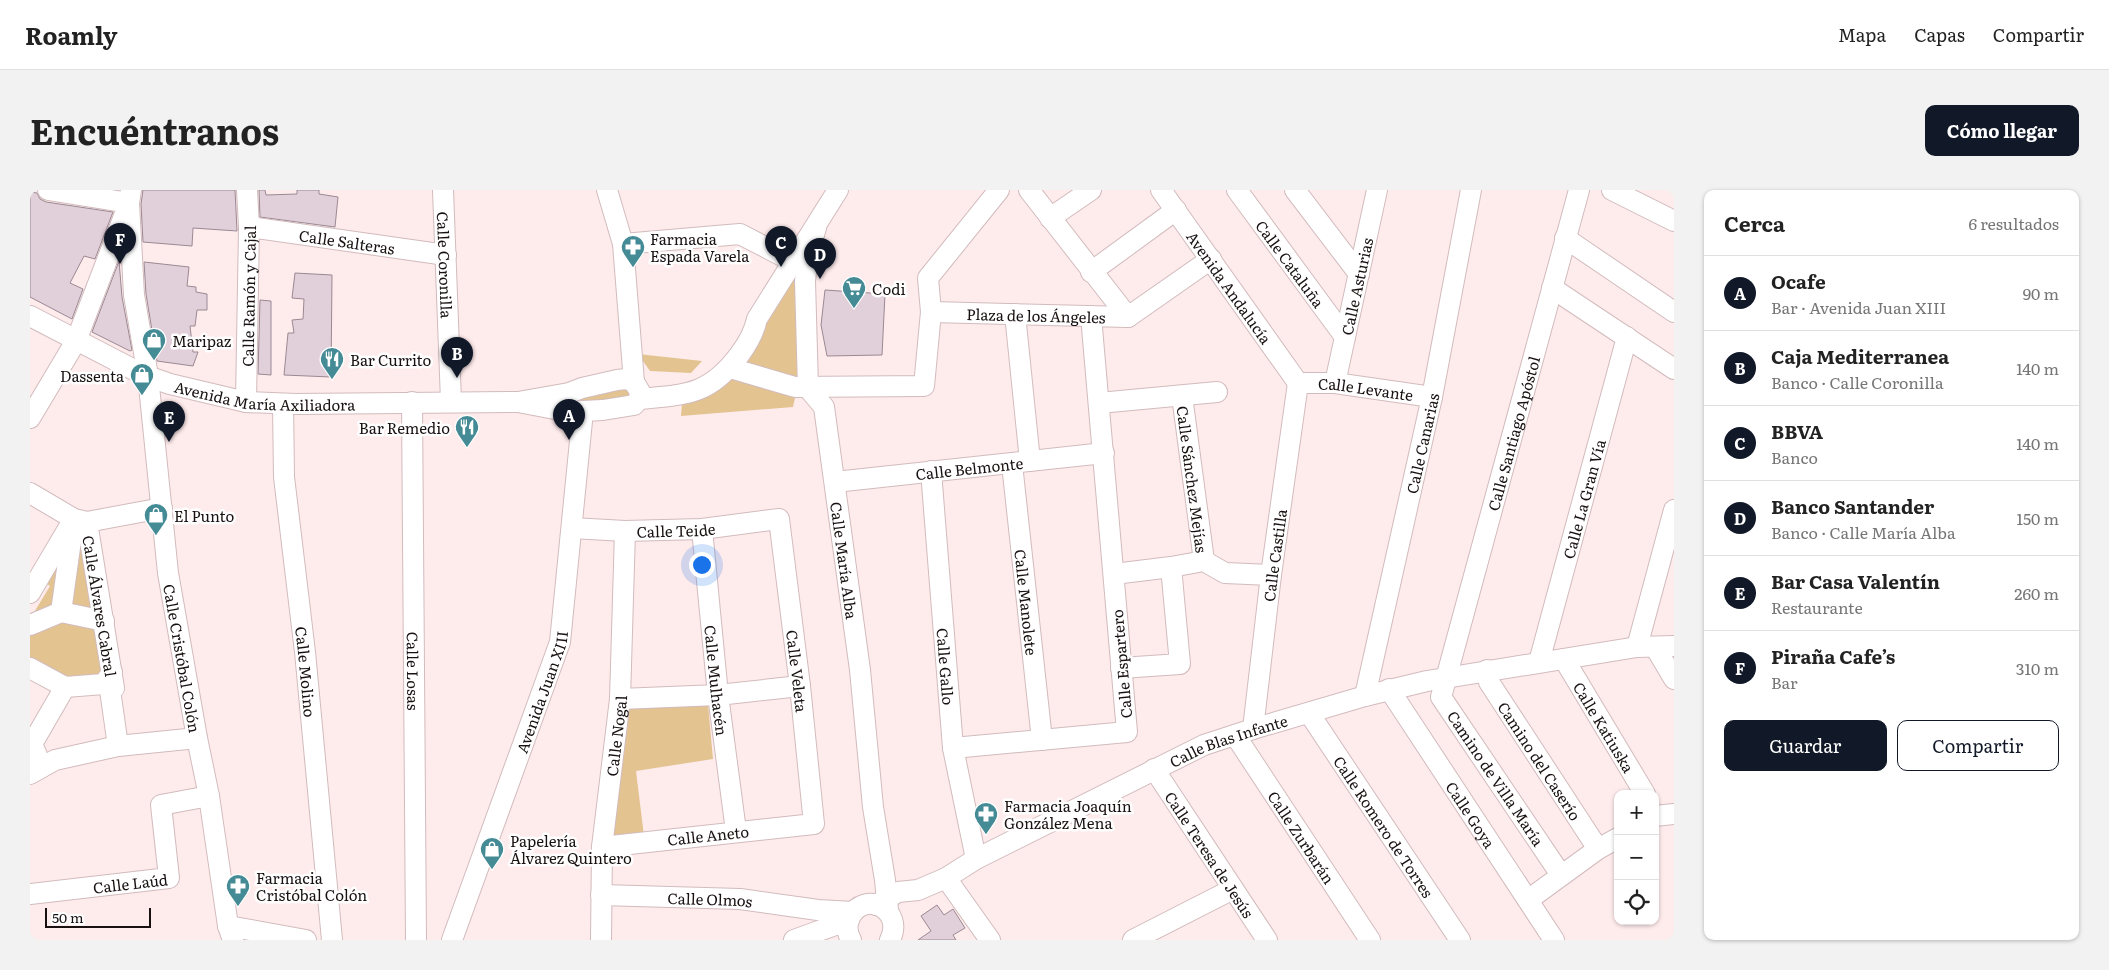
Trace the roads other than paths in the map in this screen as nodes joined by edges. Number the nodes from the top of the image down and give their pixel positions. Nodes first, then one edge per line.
1 (48, 190) edge
2 (247, 190) edge
3 (443, 190) edge
4 (607, 190) edge
5 (838, 190) edge
6 (999, 190) edge
7 (1029, 190) edge
8 (1091, 190) edge
9 (1161, 190) edge
10 (1237, 190) edge
11 (1295, 190) edge
12 (1377, 190) edge
13 (1471, 190) edge
14 (1579, 190) edge
15 (1612, 190) edge
16 (130, 196) edge
17 (1176, 210) junction
18 (1050, 218) junction
19 (1674, 221) edge
20 (249, 227) junction
21 (816, 228) junction
22 (1565, 238) junction
23 (623, 244) junction
24 (446, 254) junction
25 (1211, 259) junction
26 (794, 262) junction
27 (1091, 272) junction
28 (1359, 274) junction
29 (1552, 288) junction
30 (932, 312) junction
31 (1674, 312) edge
32 (1015, 314) junction
33 (30, 316) edge
34 (1091, 316) junction
35 (1128, 317) junction
36 (757, 319) junction
37 (1345, 337) junction
38 (1627, 337) junction
39 (76, 341) junction
40 (730, 368) junction
41 (1674, 370) edge
42 (148, 373) junction
43 (1298, 383) junction
44 (1335, 383) junction
45 (170, 384) junction
46 (808, 388) junction
47 (637, 389) junction
48 (1217, 392) dead end
49 (1182, 396) junction
50 (1432, 397) junction
51 (451, 401) junction
52 (246, 402) junction
53 (412, 402) junction
54 (1099, 403) junction
55 (283, 404) junction
56 (570, 406) junction
57 (151, 409) junction
58 (603, 410) junction
59 (30, 418) edge
60 (580, 432) junction
61 (1104, 452) junction
62 (1021, 463) junction
63 (931, 471) junction
64 (835, 482) junction
65 (30, 493) edge
66 (162, 508) junction
67 (1674, 510) edge
68 (779, 519) joint
69 (81, 520) junction
70 (572, 528) junction
71 (702, 528) junction
72 (625, 530) junction
73 (1204, 561) junction
74 (1171, 567) junction
75 (1114, 574) junction
76 (1271, 575) junction
77 (30, 593) edge
78 (61, 612) junction
79 (104, 621) junction
80 (30, 625) edge
81 (1655, 646) edge
82 (1564, 659) junction
83 (1539, 662) junction
84 (30, 668) edge
85 (1121, 668) junction
86 (1487, 670) junction
87 (112, 672) junction
88 (1446, 678) junction
89 (1674, 679) edge
90 (800, 686) junction
91 (65, 687) junction
92 (1389, 690) junction
93 (718, 695) junction
94 (1365, 696) junction
95 (620, 699) junction
96 (1309, 713) junction
97 (1244, 732) junction
98 (197, 738) junction
99 (1042, 740) junction
100 (118, 746) junction
101 (953, 748) junction
102 (1154, 769) junction
103 (36, 770) edge
104 (1643, 790) edge
105 (209, 796) junction
106 (814, 824) joint
107 (736, 832) junction
108 (1614, 840) edge
109 (602, 847) junction
110 (1598, 849) junction
111 (976, 859) junction
112 (1561, 875) junction
113 (946, 878) junction
114 (1233, 889) junction
115 (30, 894) edge
116 (601, 895) junction
117 (30, 898) edge
118 (1528, 900) junction
119 (818, 910) junction
120 (891, 921) edge
121 (850, 927) edge
122 (231, 933) edge
123 (800, 938) edge
124 (306, 940) edge
125 (332, 940) edge
126 (416, 940) edge
127 (452, 940) edge
128 (601, 940) edge
129 (990, 940) edge
130 (1133, 940) edge
131 (1266, 940) edge
132 (1370, 940) edge
133 (1460, 940) edge
134 (1554, 940) edge

1 - 16 street
2 - 20 street, Calle Ramón y Cajal
3 - 24 street, Calle Coronilla
4 - 23 street
5 - 21 street
6 - 30 street
7 - 18 street, Plaza de los Ángeles
8 - 18 street
9 - 17 street, Avenida Andalucía
10 - 37 street, Calle Cataluña
11 - 28 street
12 - 28 street, Calle Asturias
13 - 50 street, Calle Canarias
14 - 22 street, Calle Santiago Apóstol
15 - 19 street
16 - 39 street
16 - 42 street, Calle Cristóbal Colón
17 - 25 street, Avenida Andalucía
17 - 27 street
18 - 27 street, Plaza de los Ángeles
20 - 24 street, Calle Salteras
20 - 52 street, Calle Ramón y Cajal
21 - 26 street
21 - 46 street
22 - 29 street, Calle Santiago Apóstol
22 - 31 street
23 - 26 street
23 - 47 street
24 - 51 street, Calle Coronilla
25 - 35 street
25 - 43 street, Avenida Andalucía
26 - 36 street
27 - 35 street, Plaza de los Ángeles
28 - 37 street, Calle Asturias
29 - 38 street
29 - 88 street, Calle Santiago Apóstol
30 - 32 street, Plaza de los Ángeles
30 - 46 street
32 - 34 street, Plaza de los Ángeles
32 - 62 street, Calle Manolete
33 - 39 street, Avenida María Axiliadora
34 - 35 street, Plaza de los Ángeles
34 - 54 street, Calle Espartero
36 - 40 street
36 - 47 street
37 - 44 street, Calle Asturias
38 - 41 street
38 - 83 street, Calle La Gran Vía
39 - 42 street, Avenida María Axiliadora
39 - 59 street
40 - 46 street
40 - 47 street
42 - 45 street, Avenida María Axiliadora
42 - 57 street, Calle Cristóbal Colón
43 - 44 street, Calle Levante
43 - 76 street, Calle Castilla
44 - 50 street, Calle Levante
45 - 52 street, Avenida María Axiliadora
45 - 57 street
46 - 64 street, Calle María Alba
47 - 56 street
47 - 58 street
48 - 49 street
49 - 54 street
49 - 73 street, Calle Sánchez Mejías
50 - 94 street, Calle Canarias
51 - 53 street, Avenida María Axiliadora
51 - 56 street, Avenida María Axiliadora
52 - 55 street, Avenida María Axiliadora
53 - 55 street, Avenida María Axiliadora
53 - 126 street, Calle Losas
54 - 61 street, Calle Espartero
55 - 125 street, Calle Molino
56 - 58 street
56 - 60 street, Avenida Juan XIII
57 - 66 street, Calle Cristóbal Colón
58 - 60 street
60 - 70 street, Avenida Juan XIII
61 - 62 street, Calle Belmonte
61 - 75 street, Calle Espartero
62 - 63 street, Calle Belmonte
62 - 99 street, Calle Manolete
63 - 64 street, Calle Belmonte
63 - 101 street, Calle Gallo
64 - 120 street, Calle María Alba
65 - 69 street
66 - 69 street
66 - 98 street, Calle Cristóbal Colón
67 - 81 street
68 - 71 street, Calle Teide
68 - 90 street, Calle Veleta
69 - 77 street
69 - 78 street
69 - 79 street, Calle Álvares Cabral
70 - 72 street, Calle Teide
70 - 127 street, Avenida Juan XIII
71 - 72 street, Calle Teide
71 - 93 street, Calle Mulhacén
72 - 95 street, Calle Nogal
73 - 74 street
73 - 76 street
74 - 75 street
74 - 85 street
75 - 85 street, Calle Espartero
76 - 97 street, Calle Castilla
78 - 79 street
78 - 80 street
79 - 87 street, Calle Álvares Cabral
81 - 82 street, Calle Blas Infante
81 - 89 street
82 - 83 street, Calle Blas Infante
82 - 104 street, Calle Katiuska
83 - 86 street, Calle Blas Infante
84 - 91 street
85 - 99 street, Calle Espartero
86 - 88 street, Calle Blas Infante
86 - 110 street, Camino del Caserío
87 - 91 street
87 - 100 street, Calle Álvares Cabral
88 - 92 street, Calle Blas Infante
88 - 112 street, Camino de Villa María
90 - 93 street
90 - 106 street, Calle Veleta
91 - 103 street
92 - 94 street, Calle Blas Infante
92 - 118 street, Calle Goya
93 - 95 street
93 - 107 street, Calle Mulhacén
94 - 96 street, Calle Blas Infante
95 - 109 street, Calle Nogal
96 - 97 street, Calle Blas Infante
96 - 133 street, Calle Romero de Torres
97 - 102 street, Calle Blas Infante
97 - 132 street, Calle Zurbarán
98 - 100 street
98 - 105 street, Calle Cristóbal Colón
99 - 101 street, Calle Espartero
100 - 103 street
101 - 111 street, Calle Gallo
102 - 111 street, Calle Blas Infante
102 - 114 street, Calle Teresa de Jesús
105 - 115 street, Calle Laúd
105 - 122 street, Calle Cristóbal Colón
106 - 107 street, Calle Aneto
107 - 109 street, Calle Aneto
108 - 110 street
109 - 116 street, Calle Nogal
110 - 112 street
111 - 113 street, Calle Blas Infante
112 - 118 street
113 - 120 street, Calle Blas Infante
113 - 129 street
114 - 130 street
114 - 131 street, Calle Teresa de Jesús
115 - 117 street
116 - 119 street, Calle Olmos
116 - 128 street, Calle Nogal
118 - 134 street, Calle Goya
119 - 121 street, Calle Olmos
119 - 123 street
120 - 121 street
121 - 123 street
122 - 124 street

